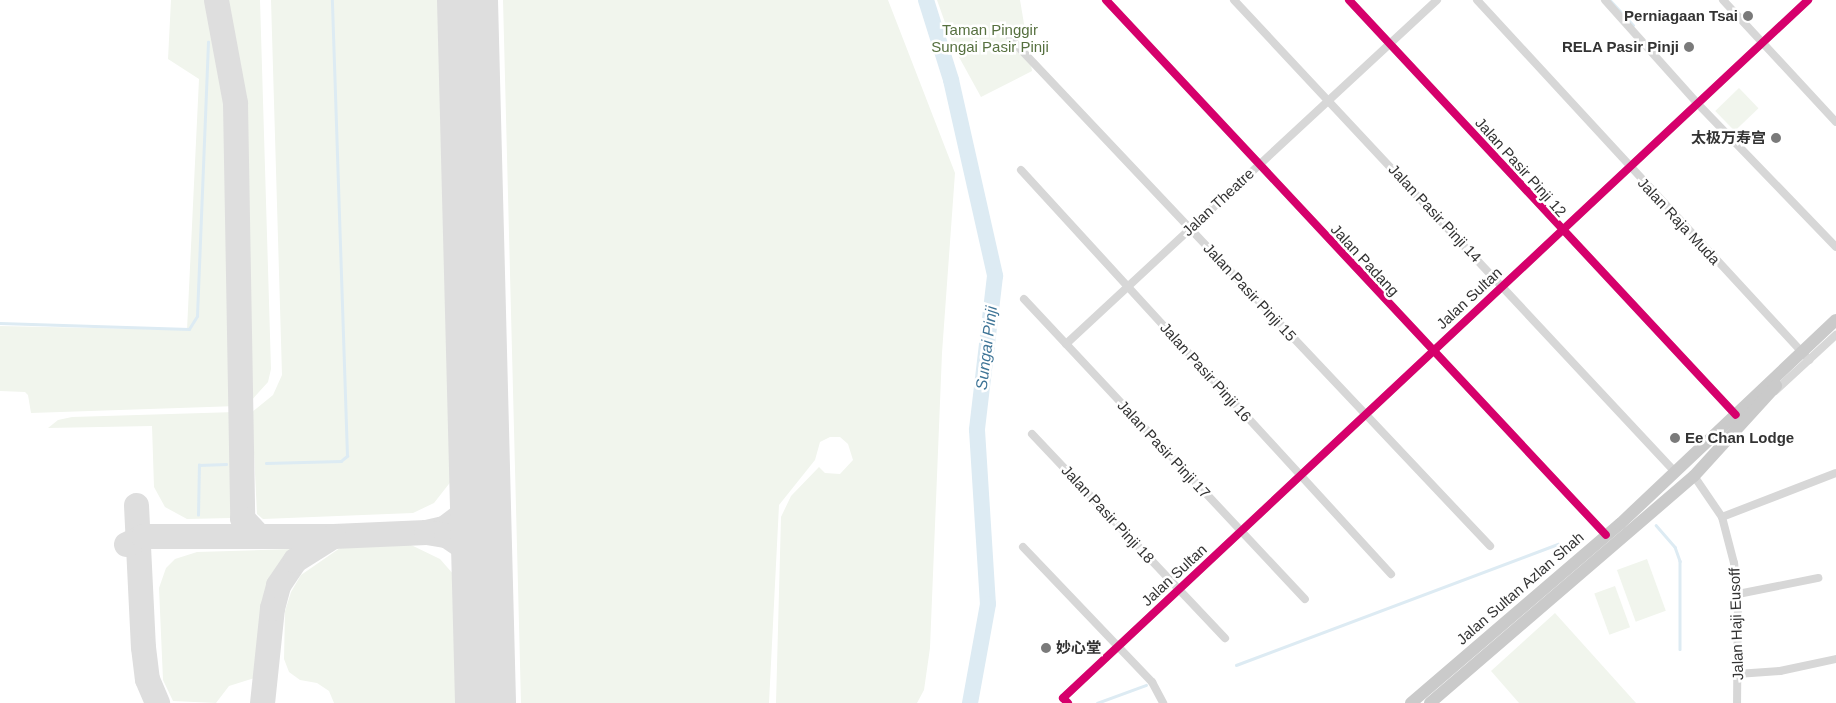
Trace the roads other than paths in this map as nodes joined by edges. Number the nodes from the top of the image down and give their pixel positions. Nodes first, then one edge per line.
1 (1106, 0) edge
2 (1234, 0) edge
3 (1349, 0) edge
4 (1437, 0) edge
5 (1477, 0) edge
6 (1605, 0) edge
7 (1723, 0) edge
8 (1808, 0) edge
9 (1010, 38) dead end
10 (1762, 42) junction
11 (1391, 45) junction
12 (1329, 101) junction
13 (1697, 103) junction
14 (1836, 122) edge
15 (1258, 166) junction
16 (1629, 167) junction
17 (1021, 170) dead end
18 (1190, 228) junction
19 (1561, 231) junction
20 (1836, 247) edge
21 (1503, 285) junction
22 (1128, 286) junction
23 (1024, 299) dead end
24 (1836, 320) edge
25 (1836, 335) edge
26 (1066, 344) junction
27 (1432, 352) junction
28 (1805, 356) junction
29 (1365, 414) junction
30 (1736, 415) junction
31 (1032, 434) dead end
32 (1674, 472) junction
33 (1836, 473) edge
34 (1300, 475) junction
35 (1694, 476) junction
36 (1722, 517) junction
37 (1620, 524) junction
38 (1241, 530) junction
39 (1606, 535) junction
40 (1490, 546) dead end
41 (1023, 547) dead end
42 (1391, 574) dead end
43 (1818, 578) dead end
44 (1179, 589) junction
45 (1738, 594) junction
46 (1305, 599) dead end
47 (1225, 638) dead end
48 (1117, 646) junction
49 (1836, 659) edge
50 (1737, 674) junction
51 (1065, 700) edge
52 (1163, 703) edge
53 (1410, 703) edge
54 (1430, 703) edge
55 (1737, 703) edge

1 - 15 street, Jalan Padang
2 - 12 street, Jalan Pasir Pinji 14
3 - 11 street, Jalan Pasir Pinji 12
4 - 11 street, Jalan Theatre
5 - 16 street, Jalan Raja Muda
6 - 13 street
7 - 10 street
8 - 10 street, Jalan Sultan
9 - 18 street, Jalan Pasir Pinji 15
10 - 13 street, Jalan Sultan
10 - 14 street
11 - 12 street, Jalan Theatre
11 - 19 street, Jalan Pasir Pinji 12
12 - 15 street, Jalan Theatre
12 - 21 street, Jalan Pasir Pinji 14
13 - 16 street, Jalan Sultan
13 - 20 street
15 - 18 street, Jalan Theatre
15 - 27 street, Jalan Padang
16 - 19 street, Jalan Sultan
16 - 28 street, Jalan Raja Muda
17 - 22 street, Jalan Pasir Pinji 16
18 - 22 street, Jalan Theatre
18 - 29 street, Jalan Pasir Pinji 15
19 - 21 street, Jalan Sultan
19 - 30 street, Jalan Pasir Pinji 12
21 - 27 street, Jalan Sultan
21 - 32 street, Jalan Pasir Pinji 14
22 - 26 street, Jalan Theatre
22 - 34 street, Jalan Pasir Pinji 16
23 - 26 street, Jalan Pasir Pinji 17
24 - 28 main road, Jalan Sultan Azlan Shah
25 - 28 street
26 - 38 street, Jalan Pasir Pinji 17
27 - 29 street, Jalan Sultan
27 - 39 street, Jalan Padang
28 - 30 main road, Jalan Sultan Azlan Shah
28 - 35 main road, Jalan Sultan Azlan Shah
29 - 34 street, Jalan Sultan
29 - 40 street, Jalan Pasir Pinji 15
30 - 32 main road, Jalan Sultan Azlan Shah
30 - 35 main road
31 - 44 street, Jalan Pasir Pinji 18
32 - 37 main road, Jalan Sultan Azlan Shah
33 - 36 street
34 - 38 street, Jalan Sultan
34 - 42 street, Jalan Pasir Pinji 16
35 - 36 street, Jalan Haji Eusoff
35 - 37 main road
35 - 54 main road, Jalan Sultan Azlan Shah
36 - 45 street, Jalan Haji Eusoff
37 - 39 main road, Jalan Sultan Azlan Shah
38 - 44 street, Jalan Sultan
38 - 46 street, Jalan Pasir Pinji 17
39 - 53 main road, Jalan Sultan Azlan Shah
41 - 48 street
43 - 45 street
44 - 47 street, Jalan Pasir Pinji 18
44 - 48 street, Jalan Sultan
45 - 50 street, Jalan Haji Eusoff
48 - 51 street, Jalan Sultan
48 - 52 street
49 - 50 street
50 - 55 street, Jalan Haji Eusoff

